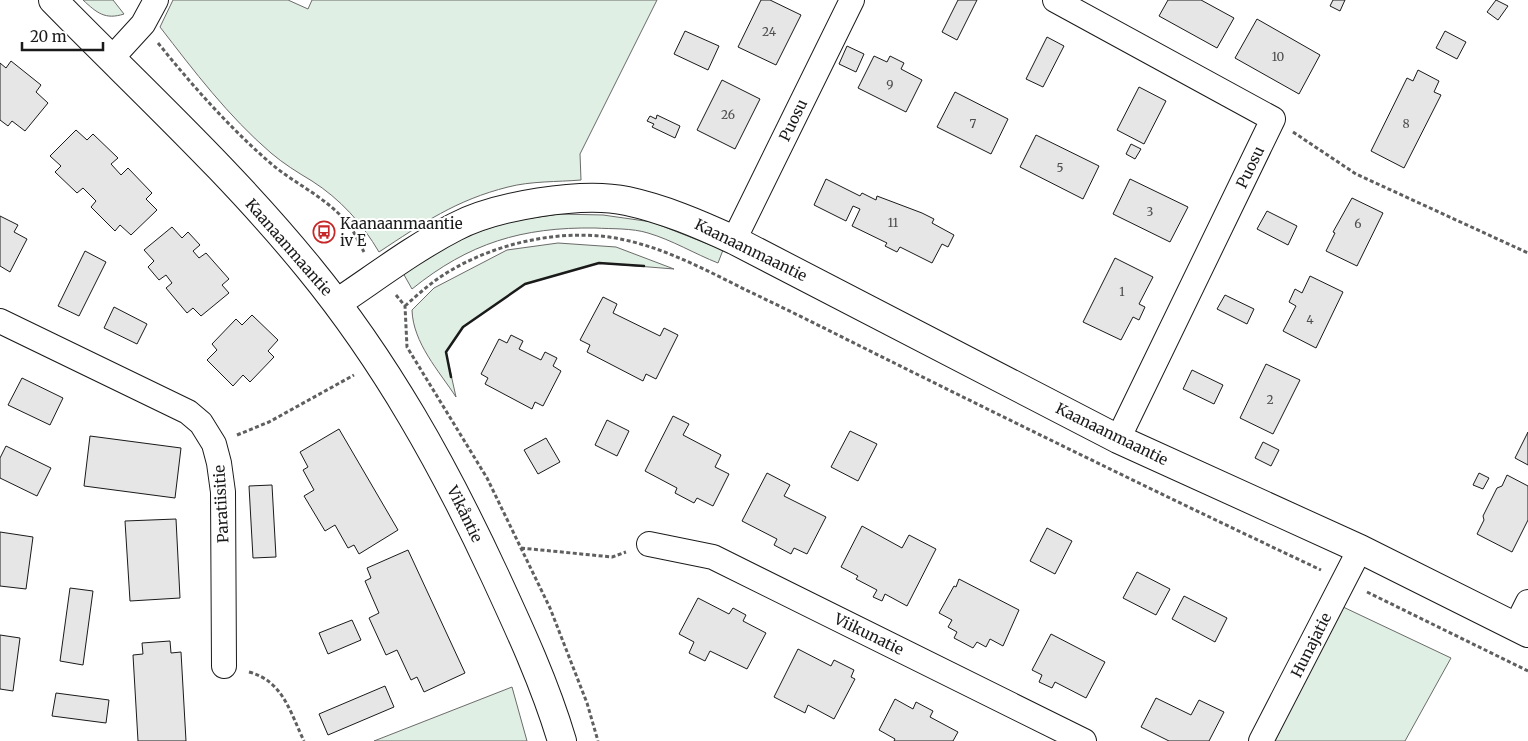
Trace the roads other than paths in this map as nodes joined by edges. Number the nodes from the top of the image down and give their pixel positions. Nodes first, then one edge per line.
1 (53, 0) edge
2 (156, 0) edge
3 (852, 0) edge
4 (1055, 0) edge
5 (111, 59) junction
6 (734, 240) junction
7 (337, 303) junction
8 (0, 321) edge
9 (1118, 439) junction
10 (649, 544) road end
11 (1360, 549) junction
12 (1528, 602) edge
13 (1522, 629) edge
14 (224, 666) road end
15 (562, 741) edge
16 (1084, 741) edge
17 (1261, 741) edge

1 - 5 street, Kaanaanmaantie
2 - 5 street
3 - 6 street, Puosu
4 - 9 street, Puosu
5 - 7 street, Kaanaanmaantie
6 - 7 street, Kaanaanmaantie
6 - 9 street, Kaanaanmaantie
7 - 15 street, Vikåntie
8 - 14 street, Paratiisitie
9 - 11 street, Kaanaanmaantie
10 - 16 street, Viikunatie
11 - 13 street, Kaanaanmaantie
11 - 17 street, Hunajatie
12 - 13 street

